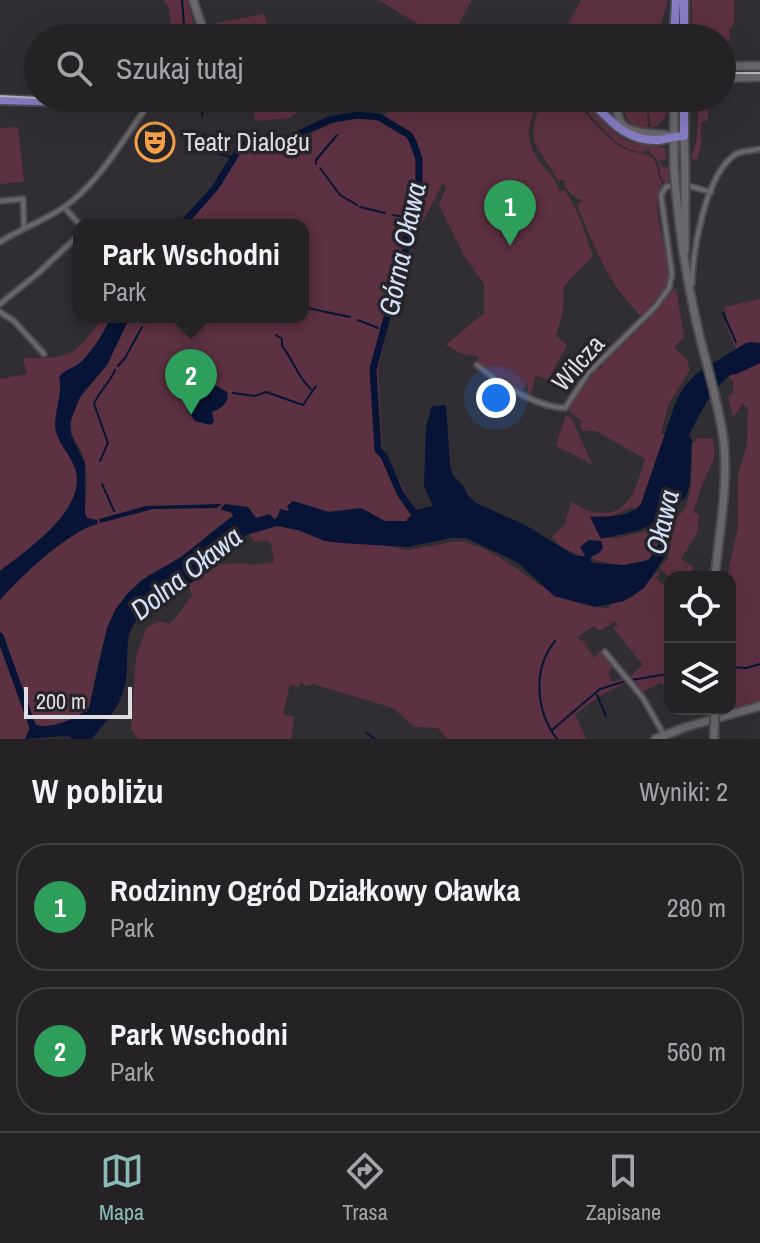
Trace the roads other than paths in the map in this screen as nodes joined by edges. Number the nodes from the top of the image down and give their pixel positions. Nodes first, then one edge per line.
1 (193, 0) edge
2 (676, 0) edge
3 (684, 0) edge
4 (201, 24) edge
5 (675, 24) edge
6 (684, 24) edge
7 (736, 62) edge
8 (736, 64) edge
9 (760, 64) edge
10 (760, 77) edge
11 (736, 78) edge
12 (0, 100) edge
13 (24, 101) edge
14 (143, 112) edge
15 (603, 112) edge
16 (618, 112) edge
17 (674, 112) edge
18 (684, 112) edge
19 (674, 136) junction
20 (684, 136) junction
21 (760, 149) edge
22 (680, 192) junction
23 (711, 192) junction
24 (0, 201) edge
25 (64, 207) junction
26 (75, 219) edge
27 (24, 228) junction
28 (73, 241) edge
29 (0, 242) edge
30 (691, 294) junction
31 (0, 304) edge
32 (0, 312) edge
33 (44, 354) dead end
34 (477, 365) dead end
35 (716, 571) edge
36 (605, 652) dead end
37 (760, 706) edge
38 (715, 715) edge
39 (664, 735) junction
40 (655, 739) edge
41 (714, 739) edge

1 - 4 main road
2 - 5 main road
3 - 6 main road
7 - 9 main road
8 - 9 main road
10 - 11 main road
12 - 13 main road
14 - 25 street
15 - 19 main road
16 - 19 main road
17 - 19 main road
18 - 20 main road
19 - 20 main road
19 - 22 main road, bridge
20 - 22 main road, bridge
21 - 23 street
22 - 30 main road
23 - 30 street
23 - 34 street, Wilcza
24 - 27 street
25 - 26 street
25 - 27 street
27 - 29 street
28 - 31 street
30 - 35 main road
32 - 33 street
36 - 39 street
37 - 39 main road
38 - 41 main road, bridge
39 - 40 main road

